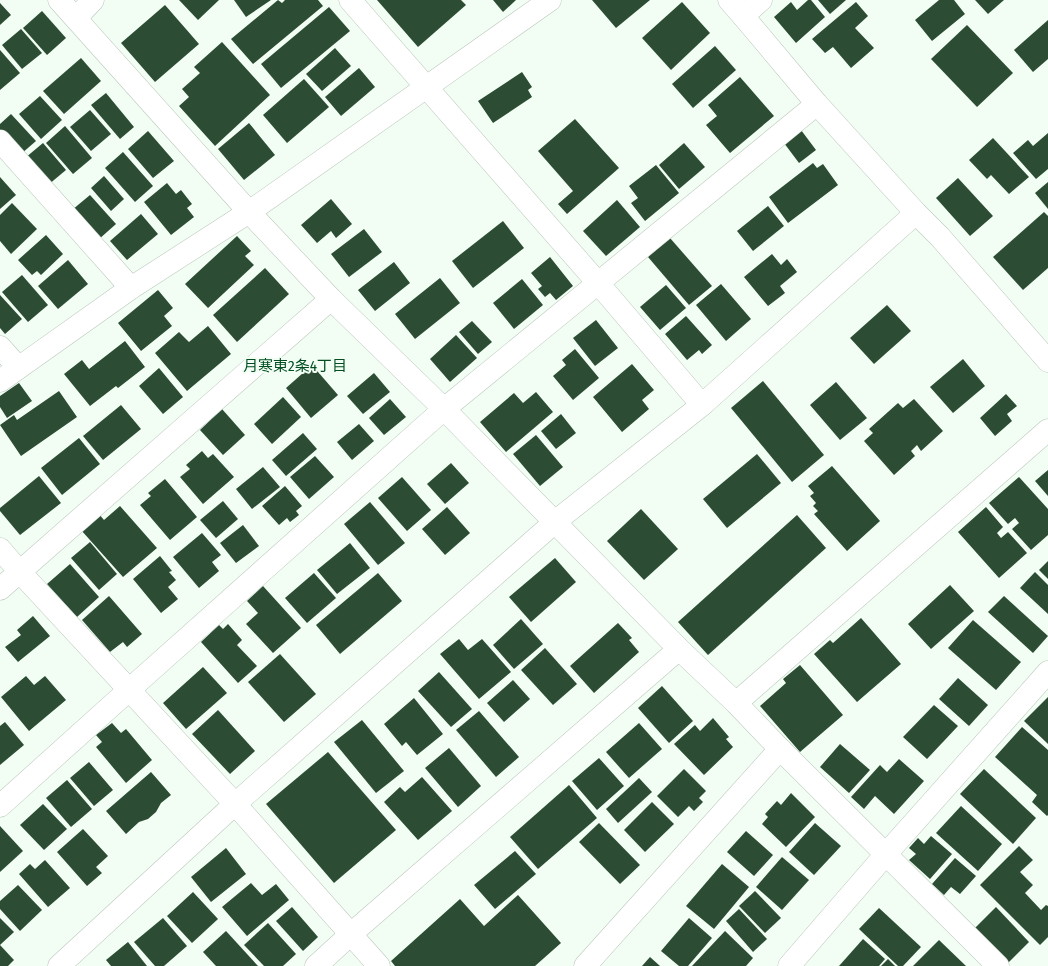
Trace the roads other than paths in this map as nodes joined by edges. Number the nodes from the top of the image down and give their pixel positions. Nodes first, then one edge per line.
1 (59, 0) edge
2 (93, 0) edge
3 (350, 0) edge
4 (550, 0) edge
5 (729, 0) edge
6 (761, 0) edge
7 (743, 16) junction
8 (76, 18) junction
9 (426, 86) junction
10 (817, 104) junction
11 (0, 141) edge
12 (250, 212) junction
13 (916, 212) junction
14 (598, 283) junction
15 (130, 288) junction
16 (331, 299) junction
17 (0, 347) edge
18 (1048, 361) edge
19 (18, 367) junction
20 (0, 381) edge
21 (702, 405) junction
22 (444, 409) junction
23 (1048, 430) edge
24 (556, 521) junction
25 (0, 549) edge
26 (19, 571) junction
27 (0, 589) edge
28 (679, 649) junction
29 (1048, 672) edge
30 (130, 689) junction
31 (736, 704) junction
32 (780, 749) junction
33 (235, 804) junction
34 (0, 806) edge
35 (886, 854) junction
36 (351, 934) junction
37 (59, 966) edge
38 (316, 966) edge
39 (379, 966) edge
40 (585, 966) edge
41 (789, 966) edge
42 (998, 966) edge

1 - 8 street
2 - 8 street
3 - 9 street
4 - 9 street
5 - 7 street
6 - 7 street
7 - 10 street
8 - 12 street
9 - 12 street
9 - 14 street
10 - 13 street
10 - 14 street
11 - 15 street
12 - 15 street
12 - 16 street
13 - 18 street
13 - 21 street
14 - 21 street
14 - 22 street
15 - 19 street
16 - 22 street
16 - 26 street
17 - 19 street
19 - 20 street
21 - 24 street
22 - 24 street
22 - 30 street
23 - 31 street
24 - 28 street
24 - 33 street
25 - 26 street
26 - 27 street
26 - 30 street
28 - 31 street
28 - 36 street
29 - 35 street
30 - 33 street
30 - 34 street
31 - 32 street
32 - 35 street
32 - 40 street
33 - 36 street
33 - 37 street
35 - 41 street
35 - 42 street
36 - 38 street
36 - 39 street

